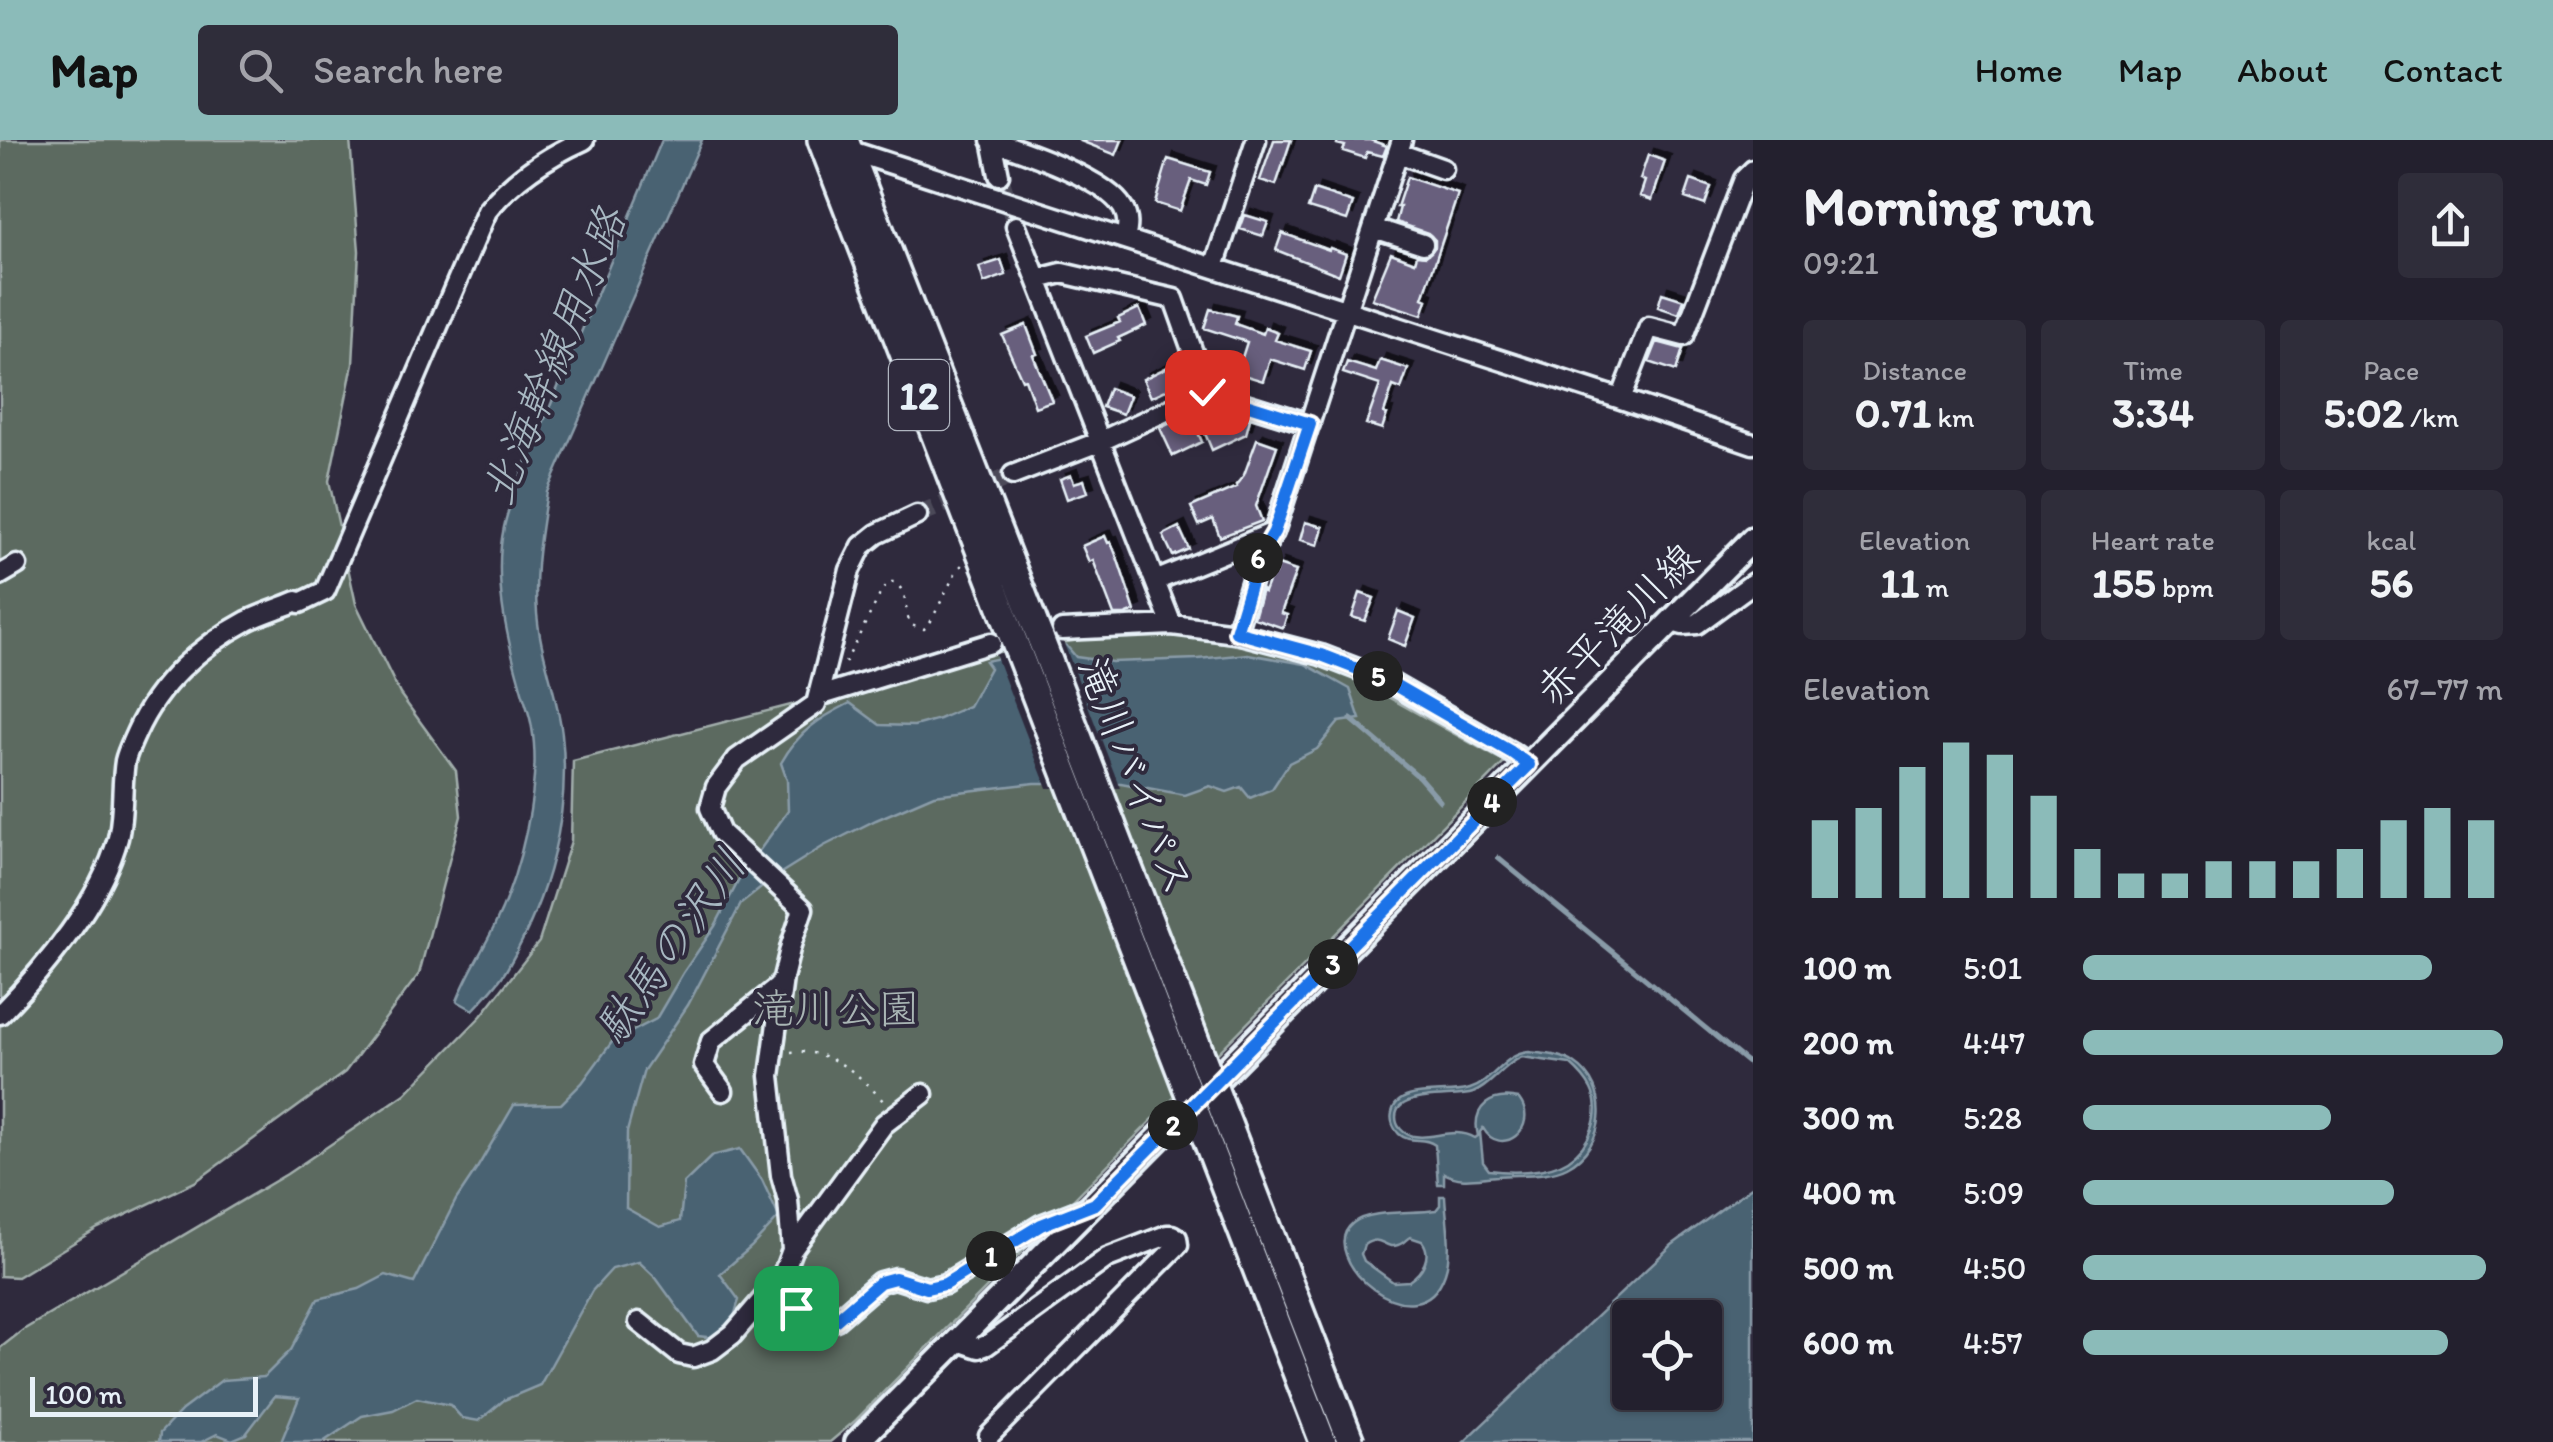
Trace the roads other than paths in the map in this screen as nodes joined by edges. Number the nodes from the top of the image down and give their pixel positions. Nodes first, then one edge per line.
1 (584, 140) edge
2 (992, 140) edge
3 (1256, 140) edge
4 (830, 142) edge
5 (1400, 146) edge
6 (1444, 169) dead end
7 (1753, 170) edge
8 (999, 175) tunnel mouth
9 (1016, 226) tunnel mouth
10 (1374, 228) junction
11 (1125, 239) junction
12 (1423, 244) dead end
13 (1214, 267) junction
14 (1038, 280) junction
15 (1347, 311) junction
16 (1207, 392) junction
17 (1621, 399) junction
18 (1310, 424) junction
19 (1101, 441) junction
20 (1753, 444) edge
21 (1014, 475) tunnel mouth
22 (917, 515) tunnel mouth
23 (1274, 532) junction
24 (1753, 539) edge
25 (17, 565) dead end
26 (0, 575) edge
27 (1155, 581) junction
28 (1753, 583) edge
29 (1672, 622) junction
30 (1172, 626) junction
31 (1236, 632) junction
32 (1040, 640) junction
33 (991, 643) dead end
34 (819, 696) junction
35 (1529, 765) junction
36 (783, 978) junction
37 (0, 1014) edge
38 (724, 1091) dead end
39 (923, 1094) dead end
40 (1095, 1204) junction
41 (792, 1250) junction
42 (782, 1277) junction
43 (639, 1322) dead end
44 (958, 1342) junction
45 (990, 1436) dead end
46 (857, 1442) edge
47 (1323, 1442) edge
48 (1351, 1442) edge

1 - 37 street
2 - 8 street
2 - 11 street
3 - 13 street
4 - 11 street
4 - 32 highway, 滝川バイパス / 12
5 - 6 street
5 - 10 street
7 - 17 street
9 - 14 street
10 - 12 street
10 - 15 street
11 - 13 street
13 - 15 street
14 - 16 street
14 - 19 street
15 - 17 street
15 - 18 street
16 - 18 street
16 - 19 street
17 - 20 street
18 - 23 street
19 - 21 street
19 - 27 street
22 - 34 street
23 - 27 street
23 - 31 street
24 - 29 main road, 赤平滝川線
25 - 26 street
27 - 30 street
28 - 29 street
29 - 35 main road, 赤平滝川線
30 - 31 street
30 - 32 street
31 - 35 street
32 - 47 highway, 滝川バイパス / 12, bridge
32 - 48 highway, 滝川バイパス / 12, bridge
33 - 34 street
34 - 36 street
35 - 40 main road, 赤平滝川線
36 - 38 street
36 - 41 street
39 - 41 street
40 - 42 street
40 - 44 main road, 赤平滝川線
41 - 42 street
42 - 43 street
44 - 45 street
44 - 46 main road, 赤平滝川線

